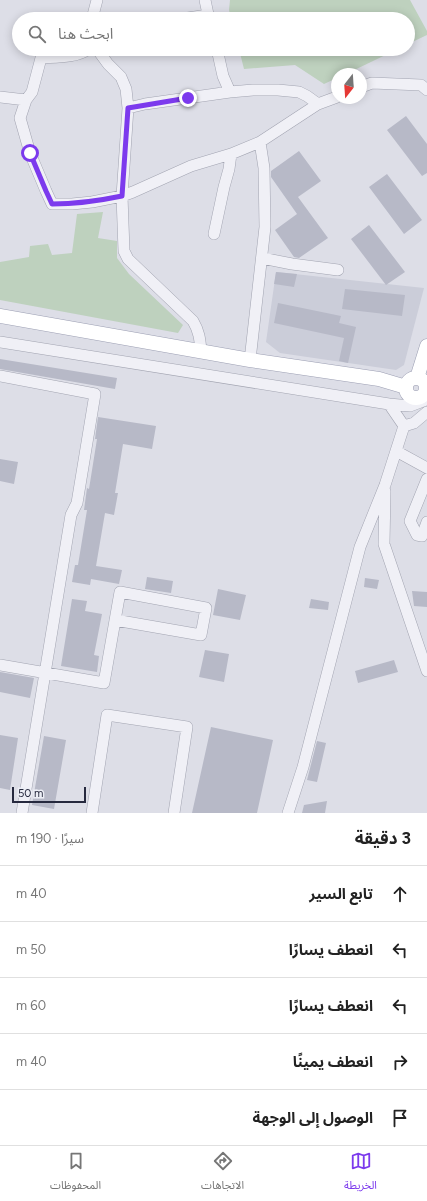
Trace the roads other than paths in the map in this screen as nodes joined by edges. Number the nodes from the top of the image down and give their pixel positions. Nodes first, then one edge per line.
1 (97, 0) edge
2 (205, 0) edge
3 (94, 12) edge
4 (207, 12) edge
5 (71, 56) edge
6 (102, 56) edge
7 (219, 56) edge
8 (367, 85) edge
9 (427, 90) edge
10 (230, 92) junction
11 (0, 97) edge
12 (331, 99) edge
13 (26, 100) junction
14 (318, 104) junction
15 (128, 108) junction
16 (260, 142) junction
17 (230, 154) junction
18 (122, 196) junction
19 (214, 234) dead end
20 (262, 258) junction
21 (338, 270) dead end
22 (0, 316) edge
23 (0, 342) edge
24 (427, 346) edge
25 (201, 351) junction
26 (250, 360) junction
27 (0, 376) edge
28 (406, 387) junction
29 (424, 389) edge
30 (389, 404) junction
31 (427, 412) edge
32 (404, 426) junction
33 (396, 451) junction
34 (427, 468) edge
35 (427, 479) edge
36 (385, 485) junction
37 (427, 522) edge
38 (115, 620) junction
39 (0, 665) edge
40 (427, 671) edge
41 (44, 672) junction
42 (22, 813) edge
43 (92, 813) edge
44 (174, 813) edge
45 (288, 813) edge

1 - 3 street
2 - 4 street
5 - 13 street
6 - 15 street
7 - 10 street
8 - 9 street
10 - 14 street
10 - 15 street
11 - 13 street
12 - 14 street
13 - 18 street
14 - 16 street
15 - 18 street
16 - 17 street
16 - 20 street
17 - 18 street
17 - 19 street
18 - 25 street
20 - 21 street
20 - 26 street
22 - 25 main road
23 - 30 street
24 - 29 main road
25 - 26 main road
26 - 28 main road
27 - 41 street
28 - 29 main road
28 - 29 main road
29 - 30 street
30 - 32 street
31 - 32 street
32 - 33 street
33 - 34 street
33 - 36 street
35 - 37 street
36 - 40 street
36 - 45 street
38 - 38 street
38 - 41 street
39 - 41 street
41 - 42 street
43 - 44 street

